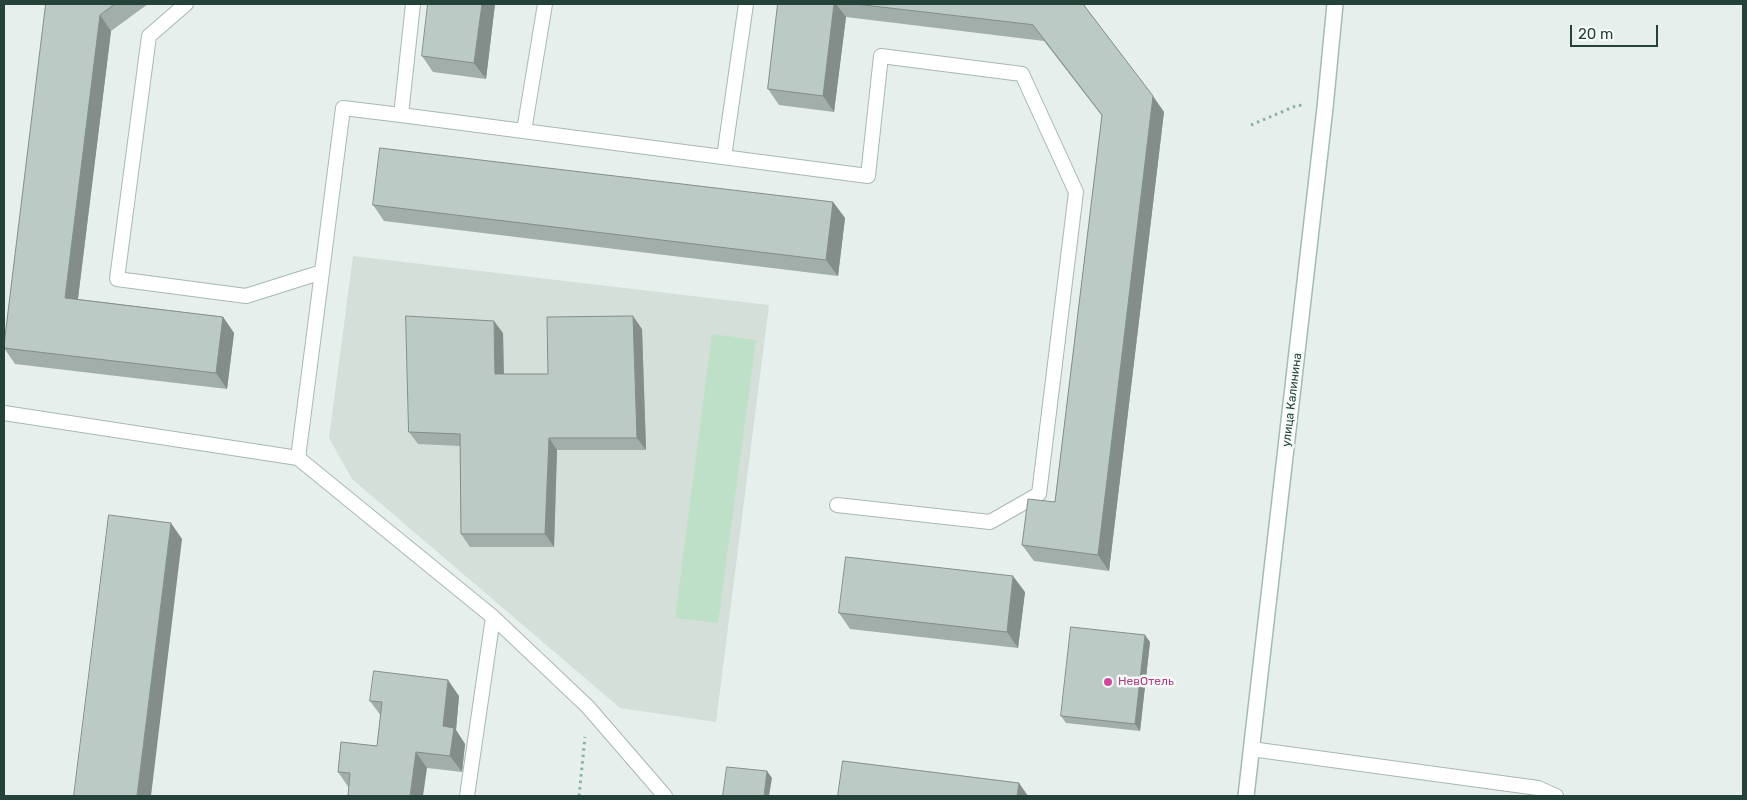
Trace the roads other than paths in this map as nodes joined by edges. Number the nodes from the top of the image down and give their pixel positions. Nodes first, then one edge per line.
1 (186, 4) edge
2 (413, 4) edge
3 (545, 4) edge
4 (746, 4) edge
5 (1335, 4) edge
6 (401, 114) junction
7 (524, 131) junction
8 (724, 157) junction
9 (322, 272) junction
10 (4, 413) edge
11 (298, 458) junction
12 (836, 504) dead end
13 (493, 617) junction
14 (1251, 749) junction
15 (467, 796) edge
16 (666, 796) edge
17 (1246, 796) edge
18 (1556, 796) edge

1 - 9 lane
2 - 6 lane
3 - 7 lane
4 - 8 lane
5 - 14 main road, улица Калинина
6 - 7 lane
6 - 9 lane
7 - 8 lane
8 - 12 lane
9 - 11 lane
10 - 11 lane
11 - 13 lane
13 - 15 lane
13 - 16 lane
14 - 17 main road, улица Калинина
14 - 18 lane

